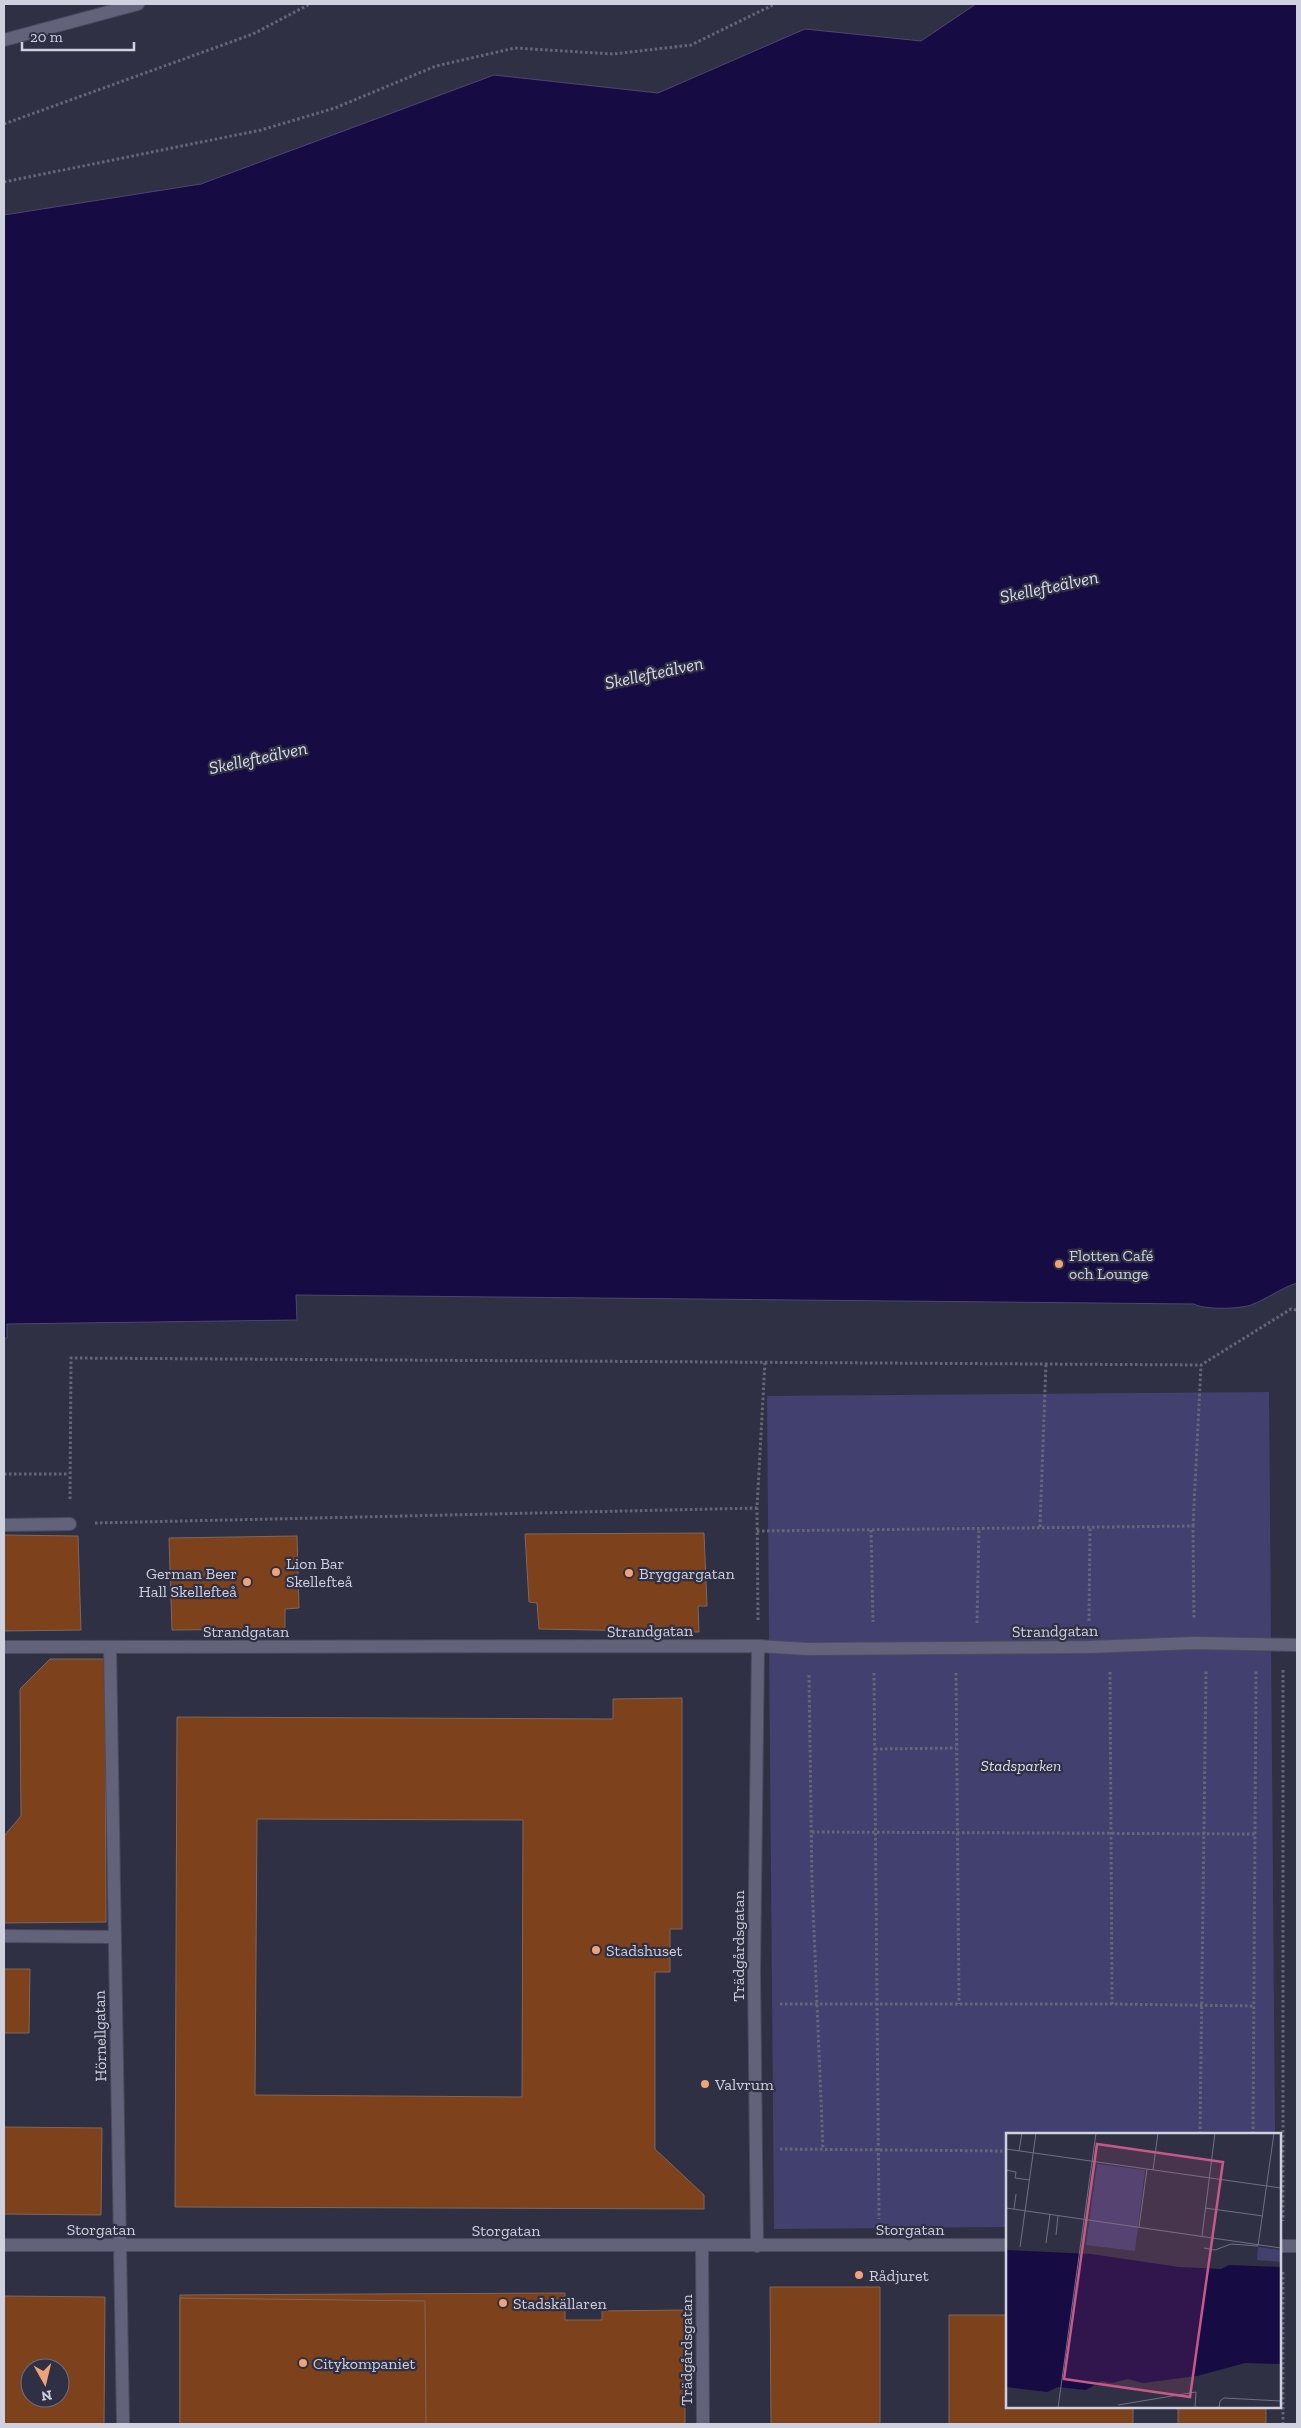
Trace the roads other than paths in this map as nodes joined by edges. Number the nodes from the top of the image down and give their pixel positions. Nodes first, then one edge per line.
1 (138, 4) edge
2 (4, 40) edge
3 (4, 1524) edge
4 (70, 1524) road end
5 (1297, 1645) edge
6 (758, 1646) junction
7 (4, 1647) edge
8 (110, 1648) junction
9 (4, 1936) edge
10 (115, 1937) junction
11 (4, 2245) edge
12 (120, 2245) junction
13 (1006, 2245) edge
14 (702, 2246) junction
15 (757, 2246) junction
16 (1282, 2246) edge
17 (1297, 2246) edge
18 (123, 2424) edge
19 (703, 2424) edge

1 - 2 street
3 - 4 street
5 - 6 street, Strandgatan
6 - 8 street, Strandgatan
6 - 15 street, Trädgårdsgatan
7 - 8 street, Strandgatan
8 - 10 street, Hörnellgatan
9 - 10 street
10 - 12 street, Hörnellgatan
11 - 12 street, Storgatan
12 - 14 street, Storgatan
12 - 18 street, Hörnellgatan
13 - 15 street, Storgatan
14 - 15 street, Storgatan
14 - 19 street, Trädgårdsgatan
16 - 17 street

